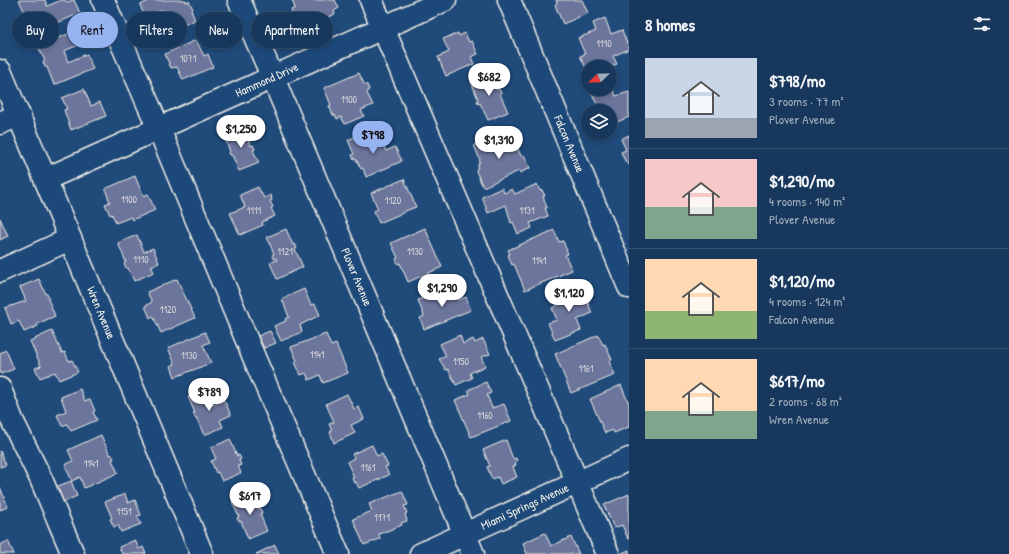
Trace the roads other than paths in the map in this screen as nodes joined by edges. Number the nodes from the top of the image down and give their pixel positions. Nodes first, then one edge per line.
1 (103, 0) edge
2 (239, 0) edge
3 (371, 0) edge
4 (444, 0) edge
5 (509, 0) edge
6 (383, 28) junction
7 (0, 71) edge
8 (273, 78) junction
9 (9, 119) edge
10 (159, 129) junction
11 (46, 179) junction
12 (70, 239) junction
13 (0, 271) edge
14 (629, 287) edge
15 (0, 389) edge
16 (629, 460) edge
17 (577, 483) junction
18 (464, 534) junction
19 (73, 554) edge
20 (202, 554) edge
21 (338, 554) edge
22 (420, 554) edge
23 (473, 554) edge
24 (608, 554) edge

1 - 10 street
2 - 8 street, Plover Avenue
3 - 6 street
4 - 6 street, Hammond Drive
5 - 14 street, Falcon Avenue
6 - 8 street, Hammond Drive
6 - 17 street
7 - 9 street, Wren Avenue
8 - 10 street, Hammond Drive
8 - 18 street, Plover Avenue
9 - 11 street, Wren Avenue
10 - 11 street, Hammond Drive
10 - 21 street
11 - 12 street, Wren Avenue
12 - 13 street
12 - 20 street, Wren Avenue
15 - 19 street
16 - 17 street, Miami Springs Avenue
17 - 18 street, Miami Springs Avenue
17 - 24 street
18 - 22 street, Miami Springs Avenue
18 - 23 street, Plover Avenue

